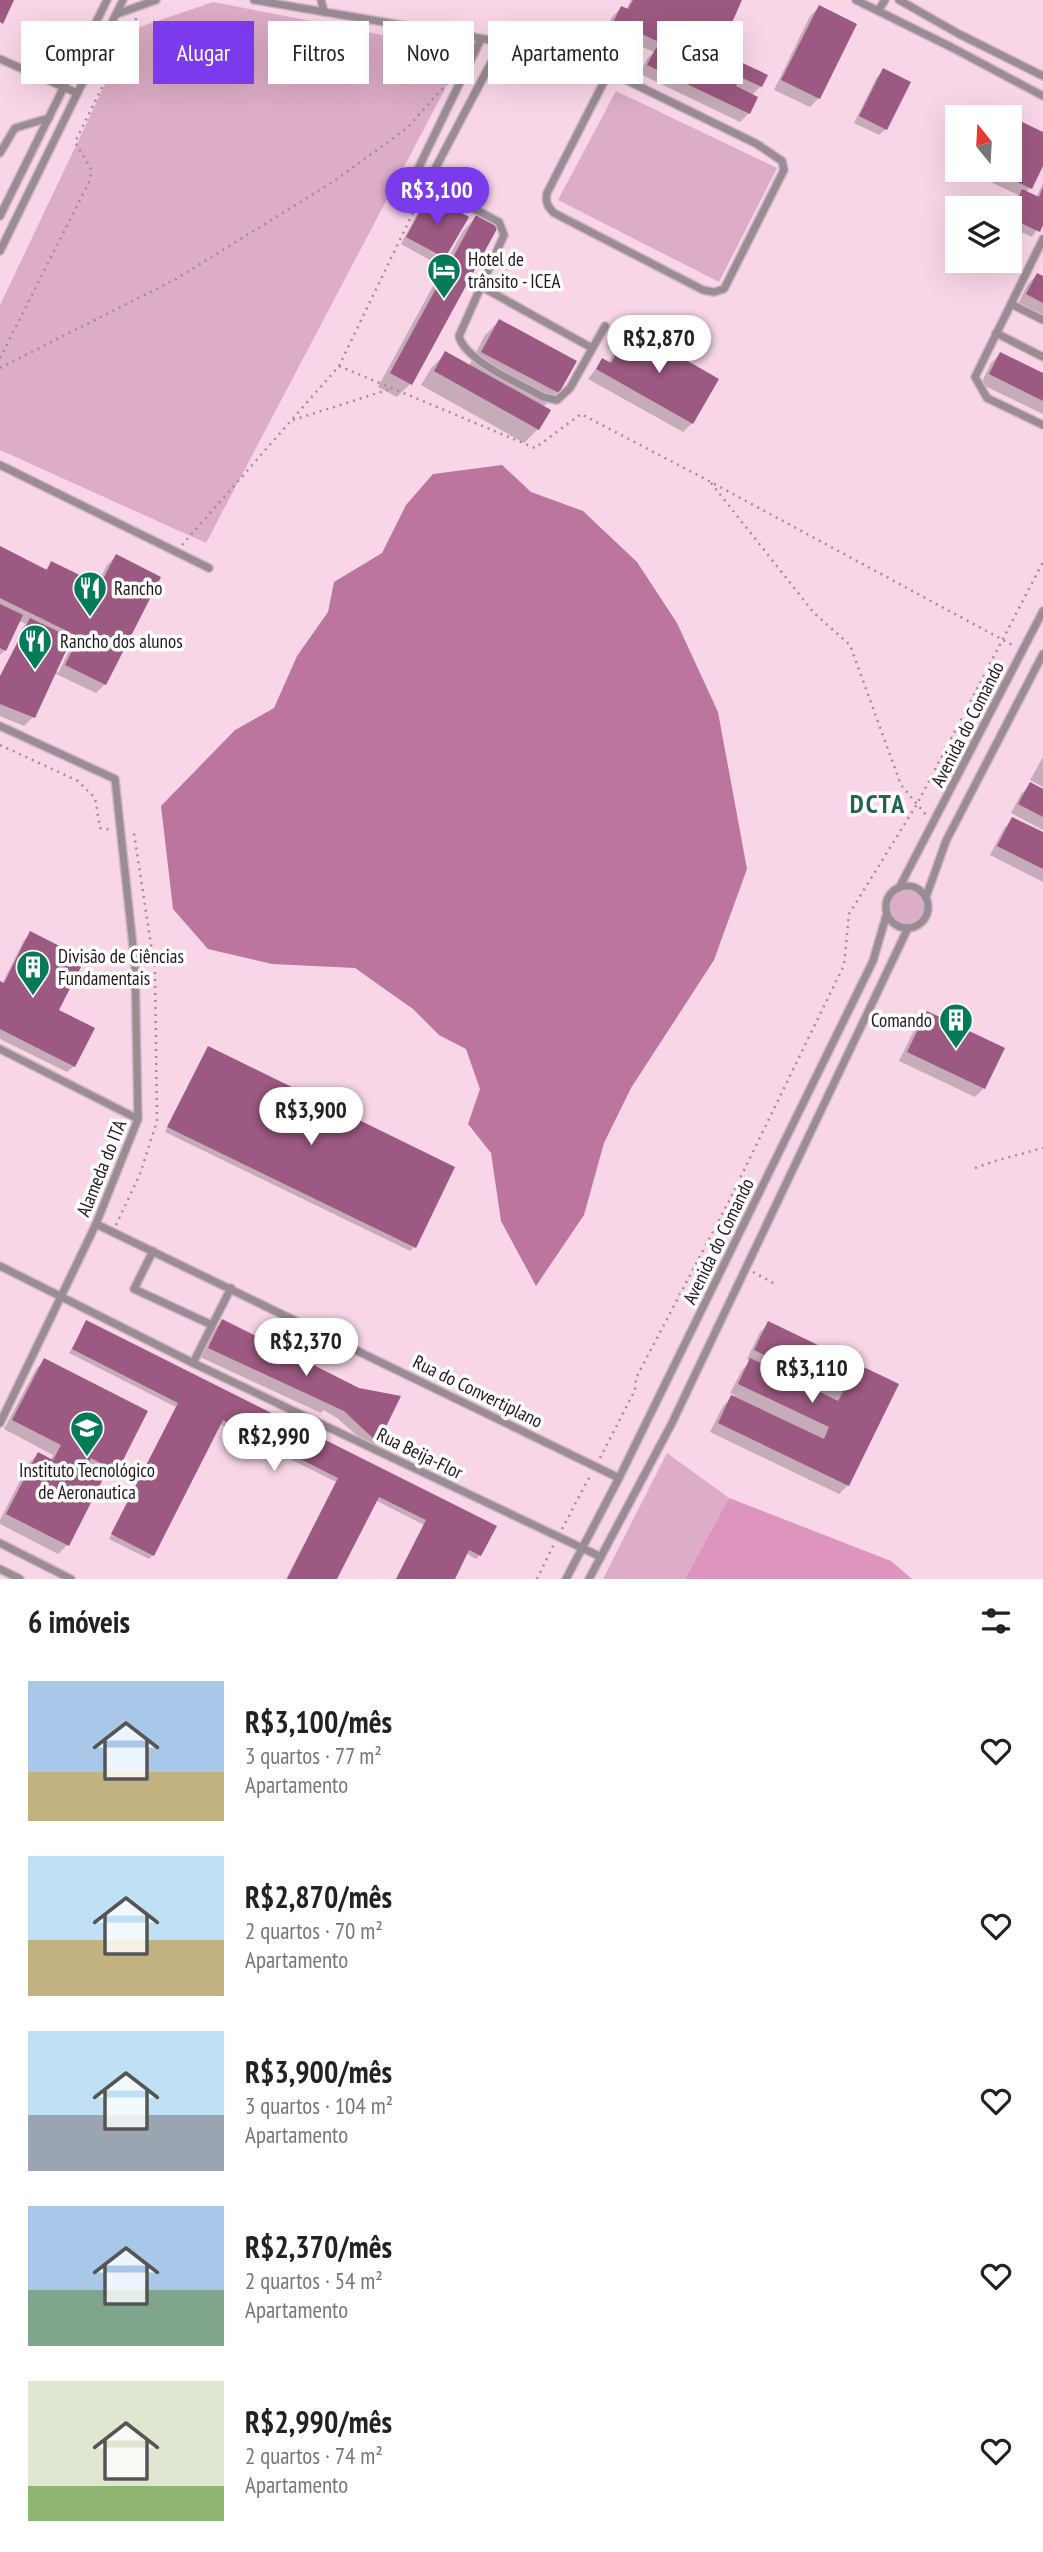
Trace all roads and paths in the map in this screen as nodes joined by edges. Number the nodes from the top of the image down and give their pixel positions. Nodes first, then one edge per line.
1 (107, 0) edge
2 (123, 0) edge
3 (156, 0) edge
4 (254, 0) edge
5 (321, 0) edge
6 (856, 0) edge
7 (885, 0) edge
8 (899, 0) edge
9 (142, 5) junction
10 (878, 11) junction
11 (324, 12) junction
12 (117, 14) junction
13 (959, 34) junction
14 (481, 39) junction
15 (488, 40) edge
16 (951, 47) junction
17 (474, 56) edge
18 (0, 60) edge
19 (488, 69) edge
20 (609, 72) joint
21 (1043, 76) edge
22 (445, 84) edge
23 (461, 84) edge
24 (65, 88) junction
25 (77, 93) junction
26 (1043, 96) edge
27 (50, 118) junction
28 (0, 153) edge
29 (427, 184) junction
30 (0, 216) edge
31 (1043, 239) edge
32 (0, 251) edge
33 (1034, 257) junction
34 (1043, 261) edge
35 (482, 288) junction
36 (1011, 304) junction
37 (1043, 320) edge
38 (606, 326) dead end
39 (996, 333) junction
40 (592, 348) junction
41 (1043, 357) edge
42 (0, 358) edge
43 (339, 366) junction
44 (0, 368) edge
45 (392, 389) junction
46 (293, 420) junction
47 (1043, 425) edge
48 (0, 465) edge
49 (709, 481) junction
50 (175, 552) junction
51 (1043, 562) edge
52 (208, 568) dead end
53 (1043, 611) edge
54 (1003, 640) junction
55 (1023, 651) junction
56 (1043, 654) edge
57 (0, 726) edge
58 (918, 804) junction
59 (933, 823) junction
60 (899, 888) junction
61 (926, 897) junction
62 (887, 914) junction
63 (908, 928) junction
64 (0, 1049) edge
65 (138, 1119) junction
66 (1043, 1148) edge
67 (975, 1168) dead end
68 (96, 1224) junction
69 (153, 1251) junction
70 (0, 1266) edge
71 (745, 1268) junction
72 (775, 1284) dead end
73 (231, 1288) junction
74 (61, 1297) junction
75 (212, 1325) junction
76 (193, 1363) junction
77 (0, 1423) edge
78 (595, 1466) junction
79 (619, 1478) junction
80 (558, 1536) junction
81 (0, 1543) edge
82 (582, 1547) junction
83 (601, 1557) junction
84 (0, 1569) edge
85 (20, 1579) edge
86 (71, 1579) edge
87 (537, 1579) edge
88 (566, 1579) edge
89 (589, 1579) edge

1 - 24 lane
2 - 12 lane
3 - 9 lane
4 - 11 lane
5 - 11 lane
6 - 10 lane
7 - 10 lane
8 - 13 lane
9 - 12 lane
9 - 42 path
10 - 16 lane
11 - 14 lane
12 - 25 lane
13 - 16 lane
13 - 21 lane
14 - 15 lane
14 - 17 lane
16 - 26 lane
18 - 24 lane
19 - 29 lane
20 - 20 lane
22 - 44 path
23 - 29 lane
24 - 25 lane
24 - 27 lane
25 - 32 lane
27 - 28 lane
27 - 30 lane
29 - 35 lane
29 - 43 path
31 - 33 lane
33 - 34 lane
33 - 36 lane
35 - 40 lane
35 - 40 lane
36 - 37 lane
36 - 39 lane
38 - 40 lane
39 - 41 lane
39 - 47 lane
43 - 45 path
43 - 46 path
45 - 46 path
45 - 49 path
46 - 50 path
48 - 50 lane
49 - 54 path
49 - 58 path
50 - 52 lane
51 - 54 path
53 - 55 lane, Avenida do Comando
54 - 55 path
54 - 58 path
55 - 59 lane, Avenida do Comando
56 - 61 lane, Avenida do Comando
57 - 65 lane, Alameda do ITA
58 - 59 path
58 - 78 path
59 - 60 lane, Avenida do Comando
60 - 61 lane
60 - 62 lane
61 - 63 lane
62 - 63 lane
62 - 79 lane, Avenida do Comando
63 - 71 lane, Avenida do Comando
64 - 65 lane
65 - 68 lane, Alameda do ITA
66 - 67 path
68 - 69 lane, Rua do Convertiplano
68 - 74 lane, Alameda do ITA
69 - 73 lane, Rua do Convertiplano
69 - 75 lane
70 - 74 lane, Rua Beija-Flor
71 - 72 path
71 - 83 lane, Avenida do Comando
73 - 75 lane
73 - 78 lane, Rua do Convertiplano
74 - 76 lane, Rua Beija-Flor
74 - 77 lane, Alameda do ITA
75 - 76 lane
76 - 80 lane, Rua Beija-Flor
78 - 79 lane, Rua do Convertiplano
78 - 80 path
79 - 82 lane, Avenida do Comando
80 - 82 lane, Rua Beija-Flor
80 - 87 path
81 - 86 lane
82 - 83 lane, Rua Beija-Flor
82 - 88 lane, Avenida do Comando
83 - 89 lane, Avenida do Comando
84 - 85 lane

